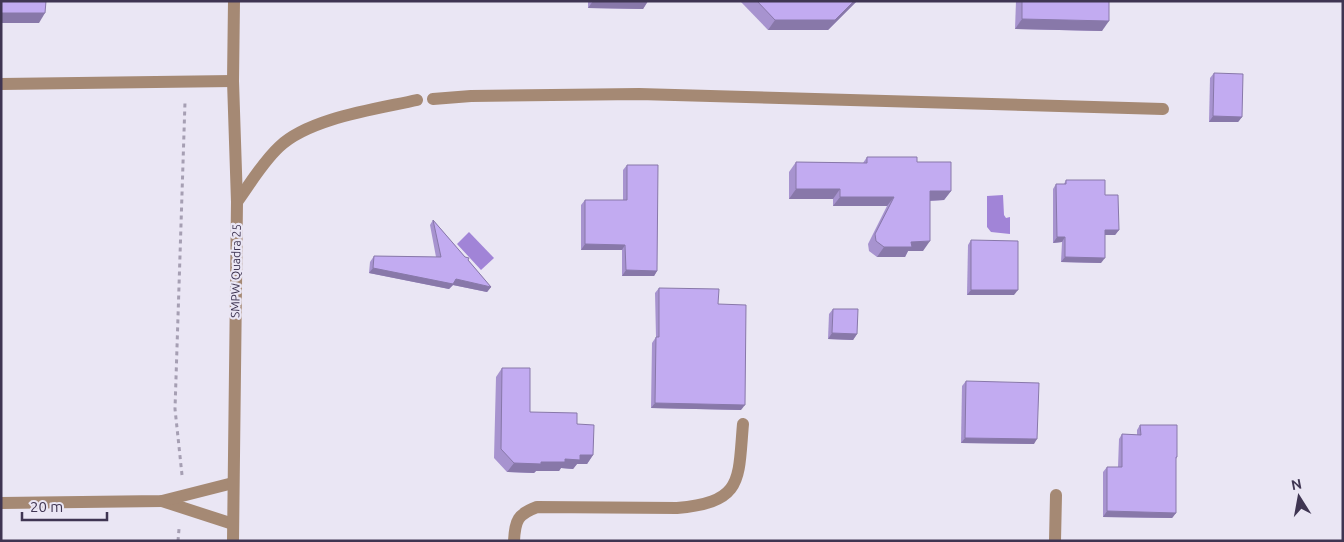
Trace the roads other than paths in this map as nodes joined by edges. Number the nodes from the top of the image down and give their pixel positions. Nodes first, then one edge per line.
1 (234, 1) edge
2 (234, 81) junction
3 (1, 84) edge
4 (433, 99) dead end
5 (417, 100) dead end
6 (1163, 109) dead end
7 (237, 202) junction
8 (743, 424) dead end
9 (233, 483) junction
10 (1056, 495) dead end
11 (183, 502) junction
12 (1, 503) edge
13 (234, 524) junction
14 (233, 541) edge
15 (514, 541) edge
16 (1055, 541) edge

1 - 2 street, SMPW Quadra 25
2 - 3 street
2 - 7 street, SMPW Quadra 25
4 - 6 street
5 - 7 street
7 - 9 street, SMPW Quadra 25
8 - 15 street
9 - 11 street
9 - 13 street, SMPW Quadra 25
10 - 16 street
11 - 12 street
11 - 13 street
13 - 14 street, SMPW Quadra 25

